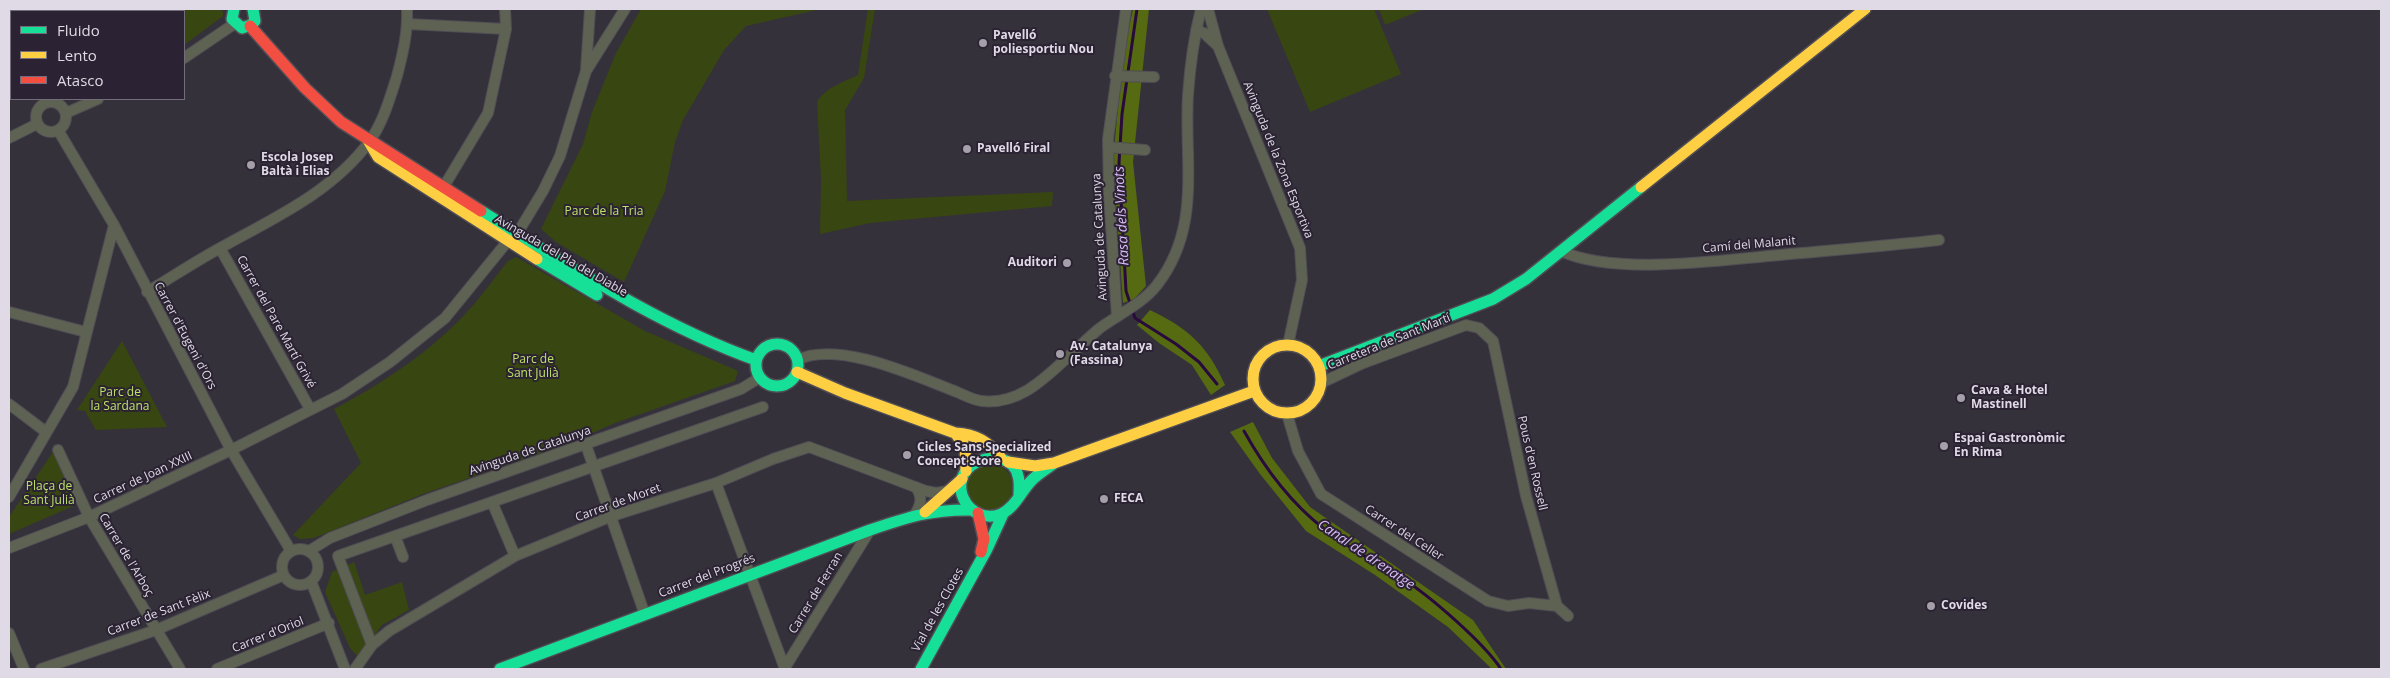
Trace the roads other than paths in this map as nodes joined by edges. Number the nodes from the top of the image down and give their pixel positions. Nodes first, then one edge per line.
1 (234, 9) edge
2 (253, 9) edge
3 (408, 9) edge
4 (505, 9) edge
5 (590, 9) edge
6 (625, 9) edge
7 (1126, 9) edge
8 (1201, 9) edge
9 (1208, 9) edge
10 (1865, 9) edge
11 (234, 24) junction
12 (408, 24) junction
13 (250, 26) junction
14 (1197, 26) junction
15 (506, 29) junction
16 (1214, 32) junction
17 (1193, 45) junction
18 (1218, 46) junction
19 (185, 57) edge
20 (586, 70) junction
21 (1115, 76) junction
22 (1154, 77) dead end
23 (96, 100) edge
24 (43, 101) edge
25 (66, 113) junction
26 (37, 124) junction
27 (58, 130) junction
28 (9, 138) edge
29 (369, 142) junction
30 (1108, 147) junction
31 (1145, 150) dead end
32 (443, 188) junction
33 (114, 225) junction
34 (517, 234) junction
35 (1939, 240) dead end
36 (507, 242) junction
37 (220, 248) junction
38 (1561, 252) junction
39 (147, 292) junction
40 (9, 312) edge
41 (1117, 317) junction
42 (1466, 325) joint
43 (86, 332) junction
44 (1288, 345) junction
45 (797, 360) junction
46 (1319, 366) junction
47 (757, 369) junction
48 (797, 372) junction
49 (1322, 382) junction
50 (1254, 391) junction
51 (9, 404) edge
52 (763, 407) dead end
53 (310, 409) junction
54 (1287, 414) junction
55 (46, 432) junction
56 (955, 433) junction
57 (586, 444) junction
58 (58, 450) dead end
59 (231, 450) junction
60 (1004, 460) junction
61 (1054, 464) junction
62 (594, 466) junction
63 (964, 475) junction
64 (716, 483) junction
65 (916, 487) junction
66 (951, 490) junction
67 (1019, 495) junction
68 (9, 497) edge
69 (492, 502) junction
70 (925, 512) junction
71 (975, 512) junction
72 (1003, 514) junction
73 (612, 516) junction
74 (914, 516) junction
75 (89, 517) junction
76 (870, 530) junction
77 (395, 536) junction
78 (9, 548) edge
79 (291, 551) junction
80 (309, 551) junction
81 (515, 556) junction
82 (403, 557) dead end
83 (979, 564) junction
84 (751, 574) junction
85 (284, 575) junction
86 (312, 581) junction
87 (1558, 606) junction
88 (646, 614) junction
89 (1568, 616) dead end
90 (329, 623) junction
91 (156, 630) junction
92 (9, 633) edge
93 (372, 645) junction
94 (24, 669) edge
95 (41, 669) edge
96 (180, 669) edge
97 (217, 669) edge
98 (345, 669) edge
99 (355, 669) edge
100 (500, 669) edge
101 (785, 669) edge
102 (921, 669) edge

1 - 11 street
2 - 13 street
3 - 12 street
4 - 15 street
5 - 20 street
6 - 20 street
7 - 21 street, Avinguda de Catalunya
8 - 14 street
9 - 16 street, Avinguda de la Zona Esportiva
10 - 38 street
11 - 13 street
11 - 19 street
12 - 15 street
12 - 29 street
13 - 29 street, Avinguda del Pla del Diable
14 - 16 street
14 - 17 street
14 - 18 street
15 - 32 street
16 - 18 street, Avinguda de la Zona Esportiva
17 - 18 street
17 - 41 street
18 - 44 street, Avinguda de la Zona Esportiva
20 - 34 street
21 - 22 street
21 - 30 street, Avinguda de Catalunya
23 - 25 street
24 - 25 street
24 - 26 street
25 - 27 street
26 - 27 street
26 - 28 street
27 - 33 street, Carrer d'Eugeni d'Ors
29 - 32 street, Avinguda del Pla del Diable
29 - 36 street, Avinguda del Pla del Diable
29 - 37 street
30 - 31 street
30 - 41 street, Avinguda de Catalunya
32 - 34 street, Avinguda del Pla del Diable
33 - 39 street, Carrer d'Eugeni d'Ors
33 - 43 street
34 - 47 street, Avinguda del Pla del Diable
35 - 38 street, Camí del Malanit
36 - 47 street, Avinguda del Pla del Diable
36 - 53 street, Carrer de Joan XXIII
37 - 39 street
37 - 53 street, Carrer del Pare Martí Grivé
38 - 46 street
39 - 59 street, Carrer d'Eugeni d'Ors
40 - 43 street
41 - 45 street, Avinguda de Catalunya
42 - 49 street, Carretera de Sant Martí
42 - 87 street, Pous d'en Rossell
43 - 55 street
44 - 46 street
44 - 50 street
45 - 47 street
45 - 48 street
46 - 49 street
47 - 48 street
47 - 57 street, Avinguda de Catalunya
48 - 56 street
49 - 54 street
50 - 54 street
50 - 61 street
51 - 55 street
52 - 62 street
53 - 59 street, Carrer de Joan XXIII
54 - 87 street, Carrer del Celler
55 - 68 street
56 - 60 street
56 - 63 street
57 - 62 street
57 - 80 street, Avinguda de Catalunya
58 - 75 street, Carrer de l'Arboç
59 - 75 street, Carrer de Joan XXIII
59 - 79 street, Carrer d'Eugeni d'Ors
60 - 61 street
60 - 63 street
60 - 67 street
61 - 67 street
62 - 69 street
62 - 73 street
63 - 66 street, Carrer del Progrés
63 - 71 street
64 - 65 street, Carrer de Moret
64 - 73 street, Carrer de Moret
64 - 84 street
65 - 66 street, Carrer de Moret
65 - 74 street
66 - 70 street, Carrer del Progrés
67 - 72 street
69 - 77 street
69 - 81 street
70 - 71 street, Carrer del Progrés
70 - 74 street, Carrer del Progrés
71 - 72 street
71 - 83 street, Vial de les Clotes
72 - 83 street, Vial de les Clotes
73 - 81 street, Carrer de Moret
73 - 88 street
74 - 76 street, Carrer del Progrés
75 - 78 street, Carrer de Joan XXIII
75 - 91 street, Carrer de l'Arboç
76 - 84 street, Carrer del Progrés
76 - 101 street, Carrer de Ferran
77 - 82 street
77 - 93 street
79 - 80 street
79 - 85 street
80 - 86 street
81 - 93 street, Carrer de Moret
83 - 102 street, Vial de les Clotes
84 - 88 street, Carrer del Progrés
84 - 101 street
85 - 86 street
85 - 91 street, Carrer de Sant Fèlix
86 - 90 street
87 - 89 street, Pous d'en Rossell
88 - 100 street, Carrer del Progrés
90 - 97 street, Carrer d'Oriol
90 - 98 street
91 - 95 street, Carrer de Sant Fèlix
91 - 96 street, Carrer de l'Arboç
92 - 94 street
93 - 99 street, Carrer de Moret

